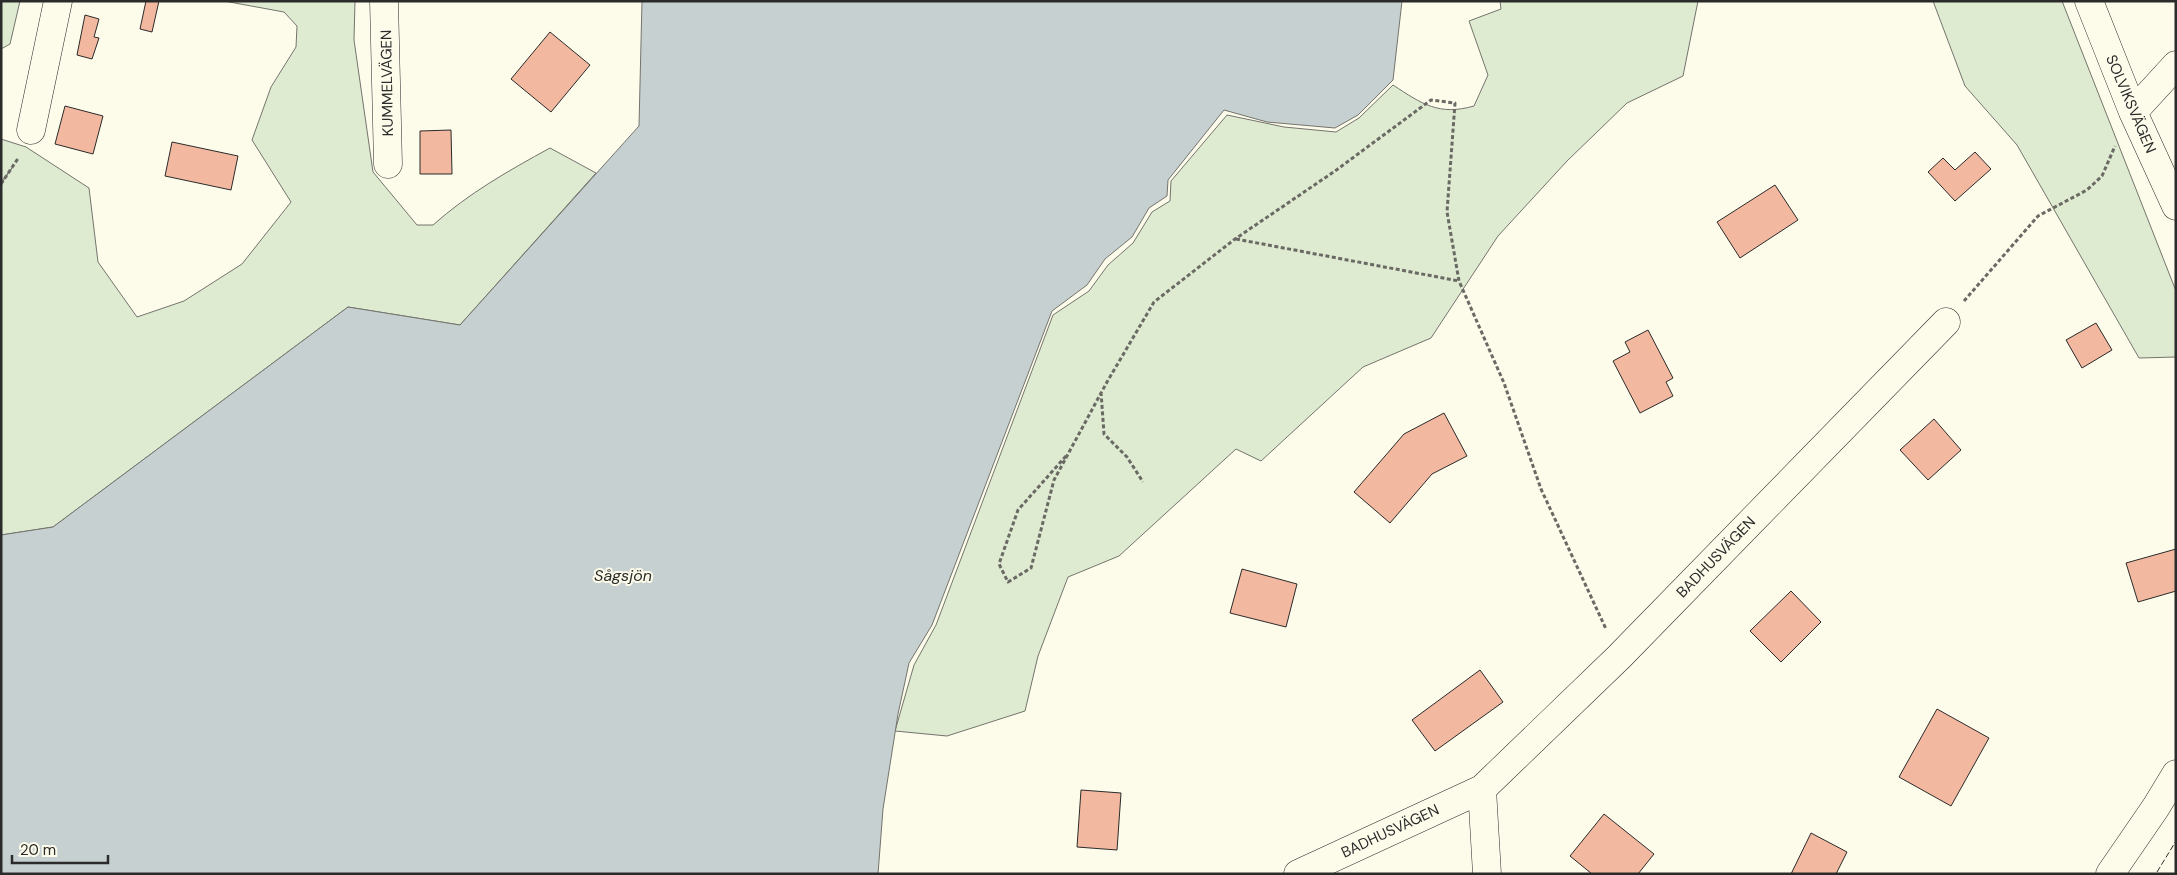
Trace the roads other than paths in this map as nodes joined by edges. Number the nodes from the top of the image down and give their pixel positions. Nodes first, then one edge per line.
1 (58, 1) edge
2 (384, 1) edge
3 (2089, 1) edge
4 (2176, 65) edge
5 (2133, 112) junction
6 (31, 130) dead end
7 (388, 164) dead end
8 (2176, 206) edge
9 (1946, 322) road end
10 (2176, 774) edge
11 (1482, 789) junction
12 (1298, 874) edge
13 (1487, 874) edge
14 (2110, 874) edge

1 - 6 street
2 - 7 street, KUMMELVÄGEN
3 - 5 street, SOLVIKSVÄGEN
4 - 5 street
5 - 8 street, SOLVIKSVÄGEN
9 - 11 street, BADHUSVÄGEN
10 - 14 street
11 - 12 street, BADHUSVÄGEN
11 - 13 street

